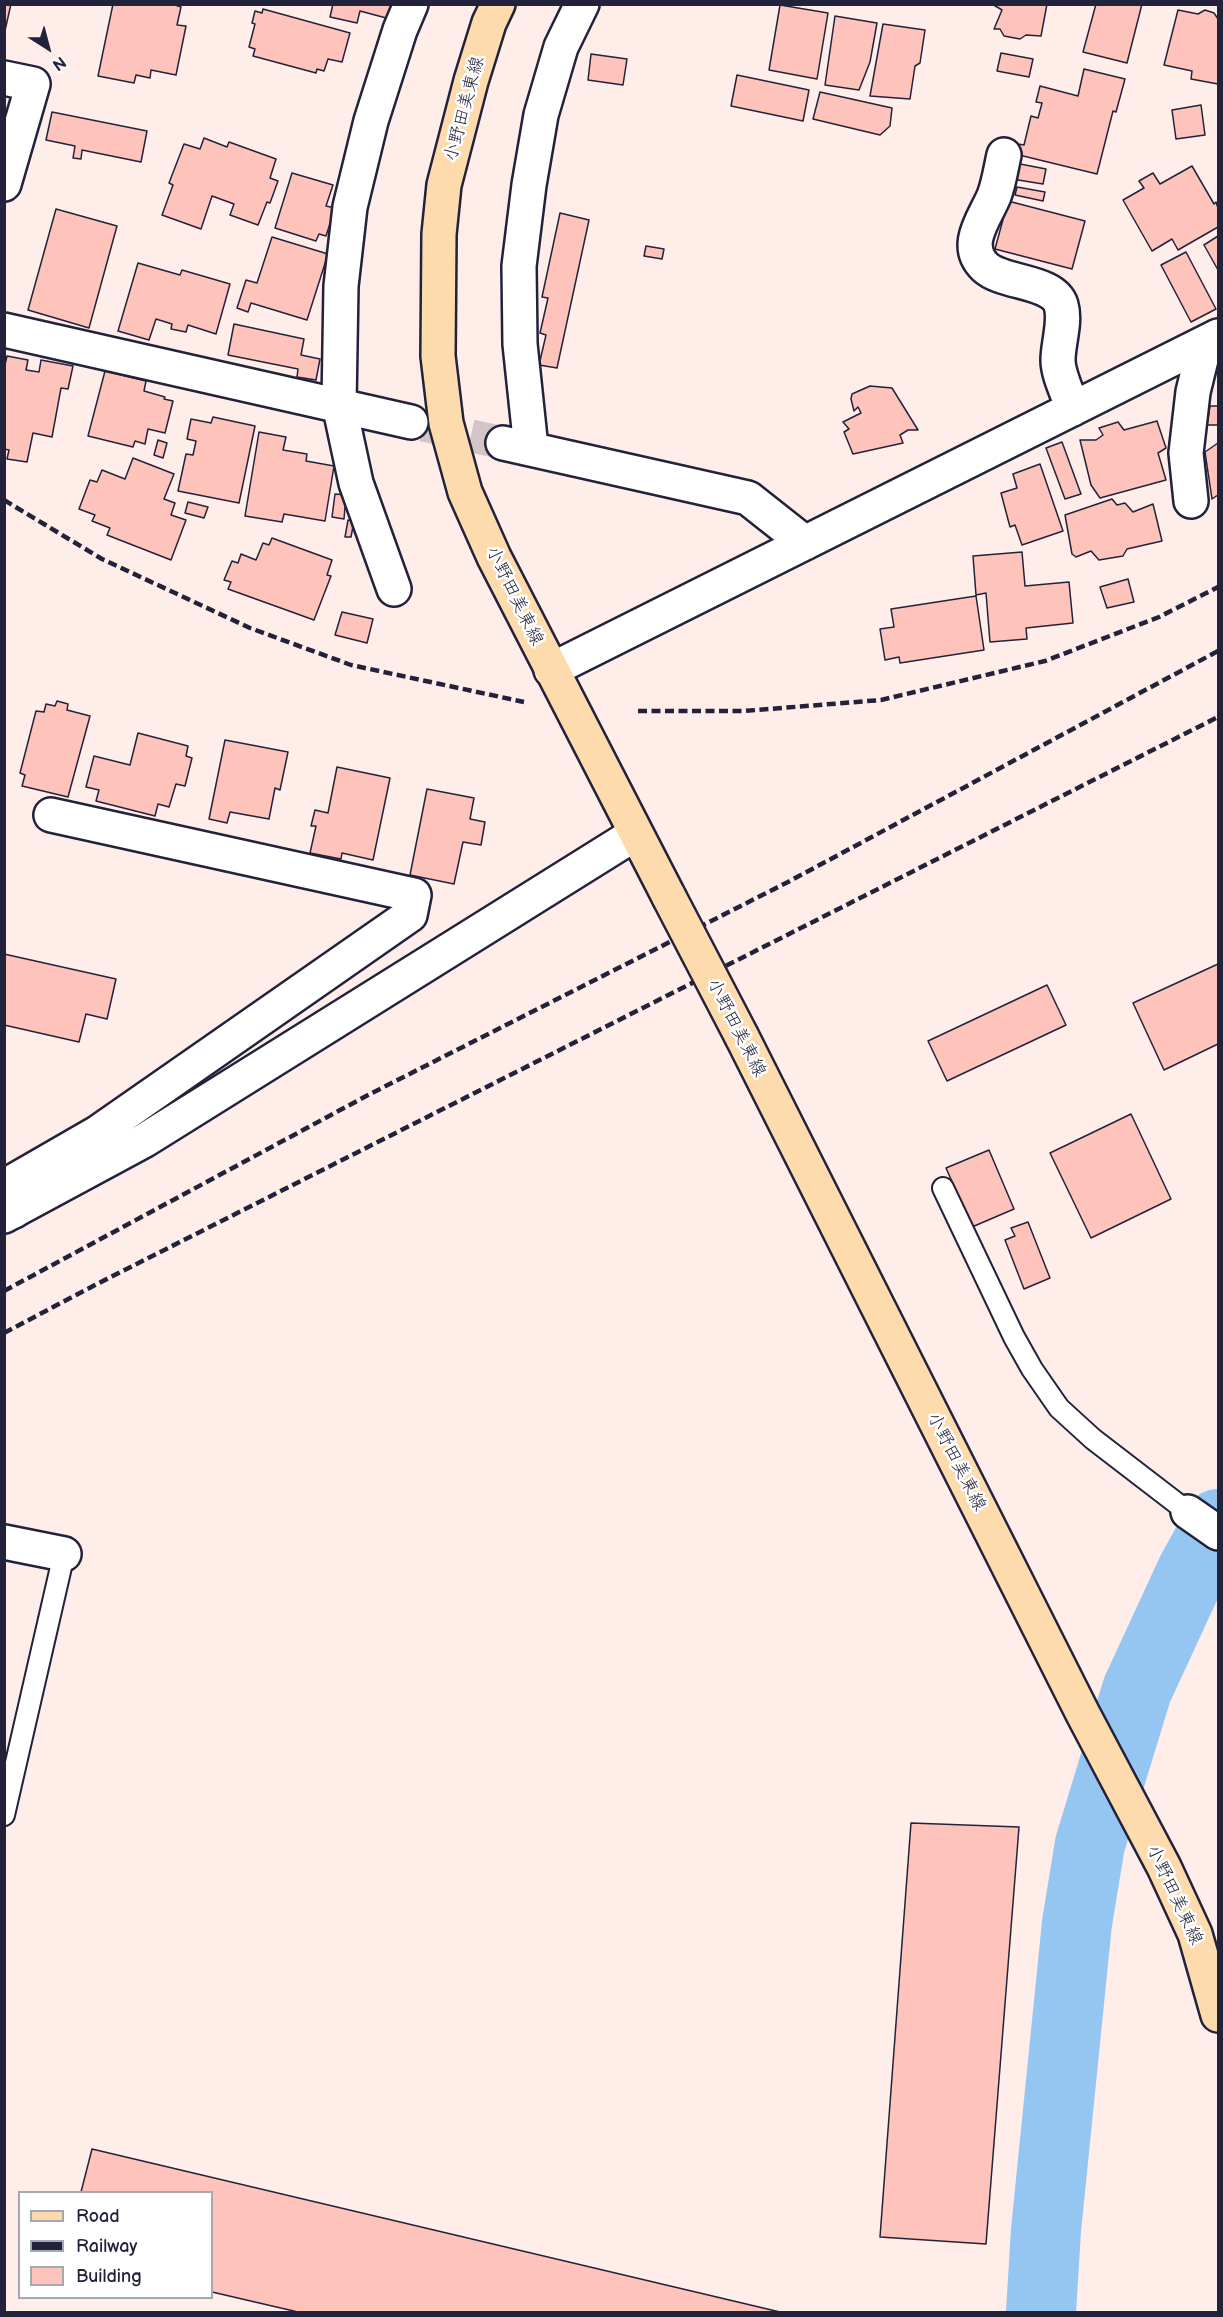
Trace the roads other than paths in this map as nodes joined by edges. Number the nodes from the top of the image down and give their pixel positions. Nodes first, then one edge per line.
1 (411, 4) edge
2 (498, 4) edge
3 (582, 4) edge
4 (4, 78) edge
5 (1004, 155) dead end
6 (4, 184) edge
7 (4, 330) edge
8 (1211, 339) edge
9 (339, 404) junction
10 (1073, 409) junction
11 (411, 422) tunnel mouth
12 (1191, 501) dead end
13 (805, 543) junction
14 (394, 588) dead end
15 (551, 670) junction
16 (51, 815) dead end
17 (635, 834) junction
18 (943, 1188) dead end
19 (9, 1214) edge
20 (1188, 1512) joint
21 (1218, 1533) edge
22 (4, 1542) edge
23 (64, 1554) joint
24 (4, 1815) edge
25 (1218, 2015) edge

1 - 9 street
2 - 15 main road, 小野田美東線
3 - 13 street
4 - 6 street
5 - 10 street
7 - 9 street
8 - 10 street
8 - 12 street
9 - 11 street
9 - 14 street
10 - 13 street
13 - 15 street
15 - 17 main road, 小野田美東線
16 - 19 street
17 - 19 street
17 - 25 main road, 小野田美東線, bridge
18 - 20 lane
20 - 21 street
22 - 23 street
23 - 24 lane

